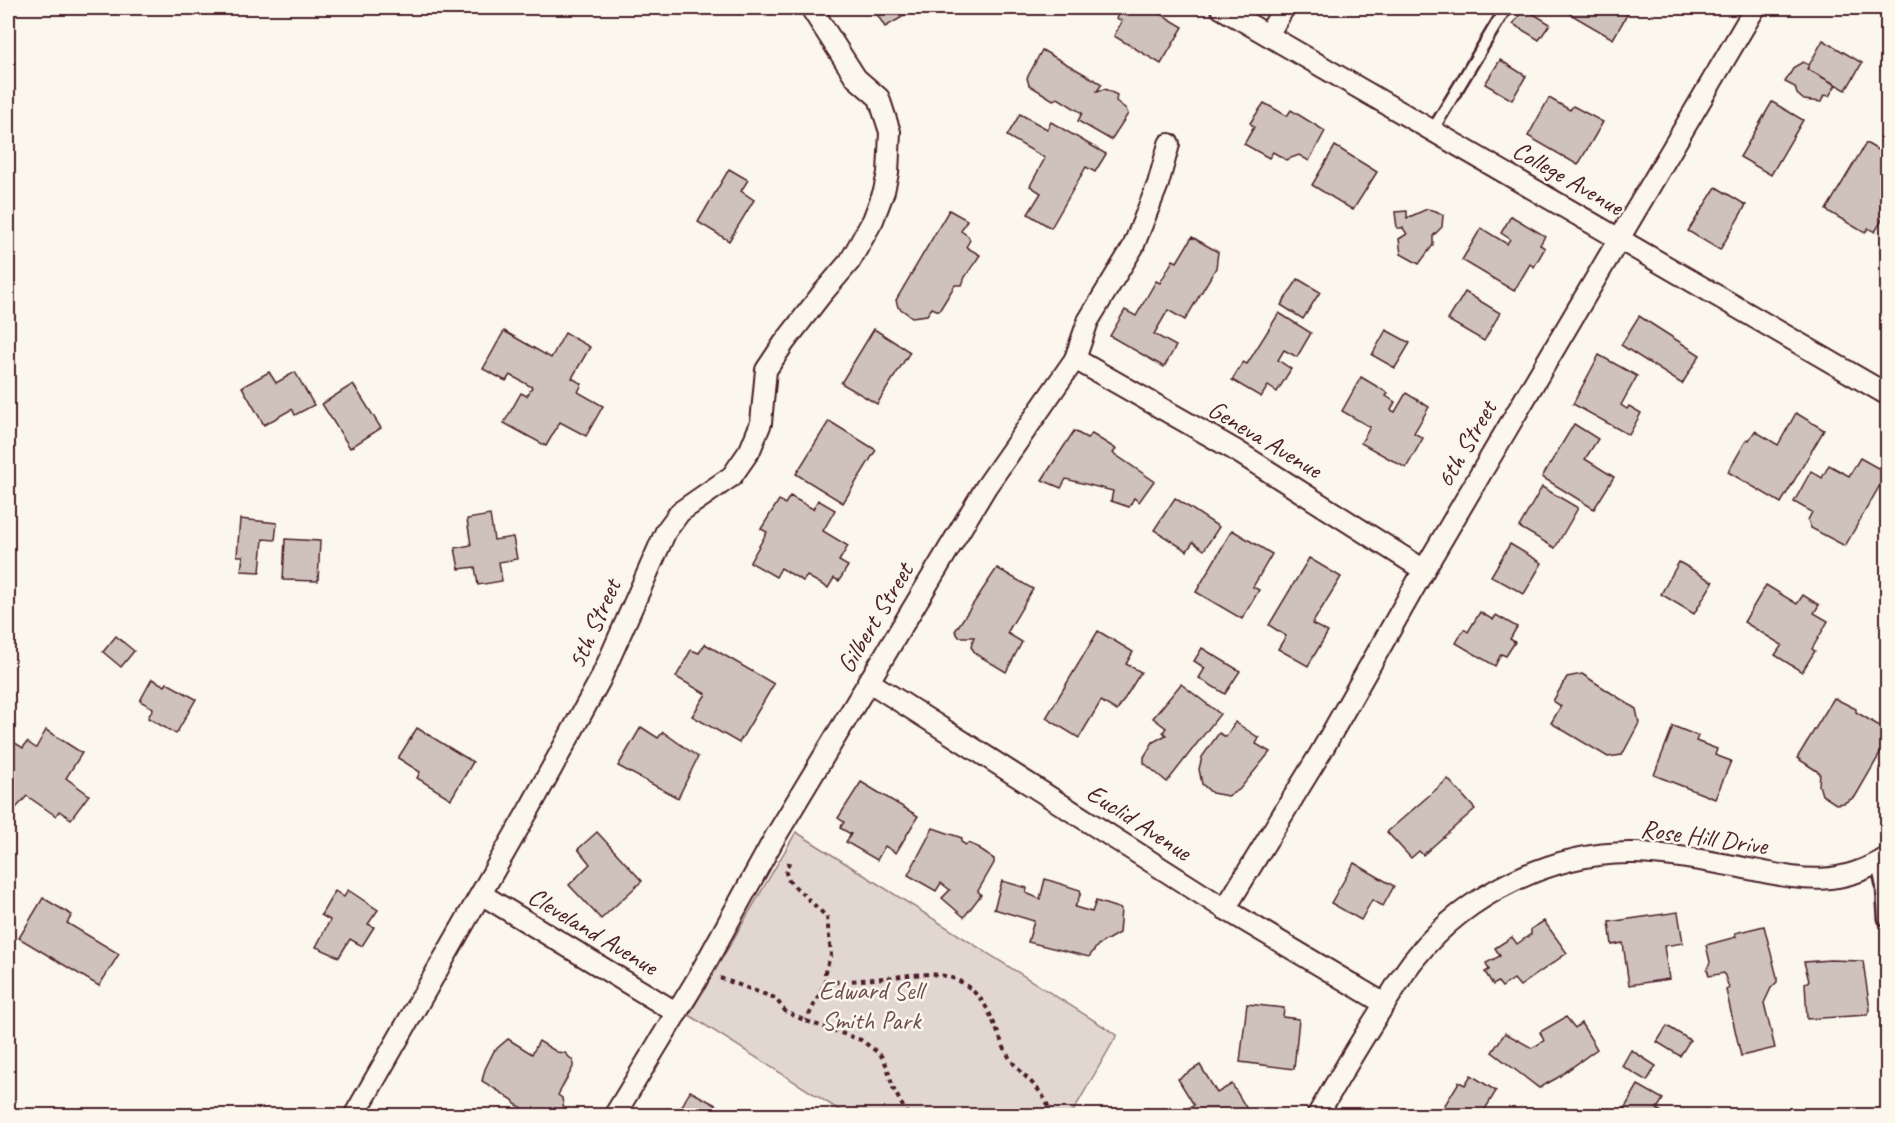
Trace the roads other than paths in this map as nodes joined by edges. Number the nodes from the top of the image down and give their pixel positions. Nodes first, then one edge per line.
1 (811, 8) edge
2 (1221, 8) edge
3 (1284, 8) edge
4 (1506, 8) edge
5 (1755, 8) edge
6 (1268, 35) junction
7 (1432, 130) junction
8 (1169, 144) dead end
9 (1618, 238) junction
10 (1075, 359) junction
11 (1887, 395) edge
12 (1424, 570) junction
13 (868, 681) junction
14 (1882, 860) edge
15 (481, 894) junction
16 (1225, 909) junction
17 (1887, 922) edge
18 (1384, 1004) junction
19 (677, 1013) junction
20 (354, 1116) edge
21 (614, 1116) edge
22 (1317, 1116) edge

1 - 15 street, 5th Street
2 - 6 street, College Avenue
3 - 6 street
4 - 7 lane
5 - 9 street, 6th Street
6 - 7 street, College Avenue
7 - 9 street, College Avenue
8 - 10 street, Gilbert Street
9 - 11 street, College Avenue
9 - 12 street, 6th Street
10 - 12 street, Geneva Avenue
10 - 13 street, Gilbert Street
12 - 16 street, 6th Street
13 - 16 street, Euclid Avenue
13 - 19 street, Gilbert Street
14 - 17 lane
14 - 18 street, Rose Hill Drive
15 - 19 street, Cleveland Avenue
15 - 20 street, 5th Street
16 - 18 street, Euclid Avenue
18 - 22 street
19 - 21 street, Gilbert Street

